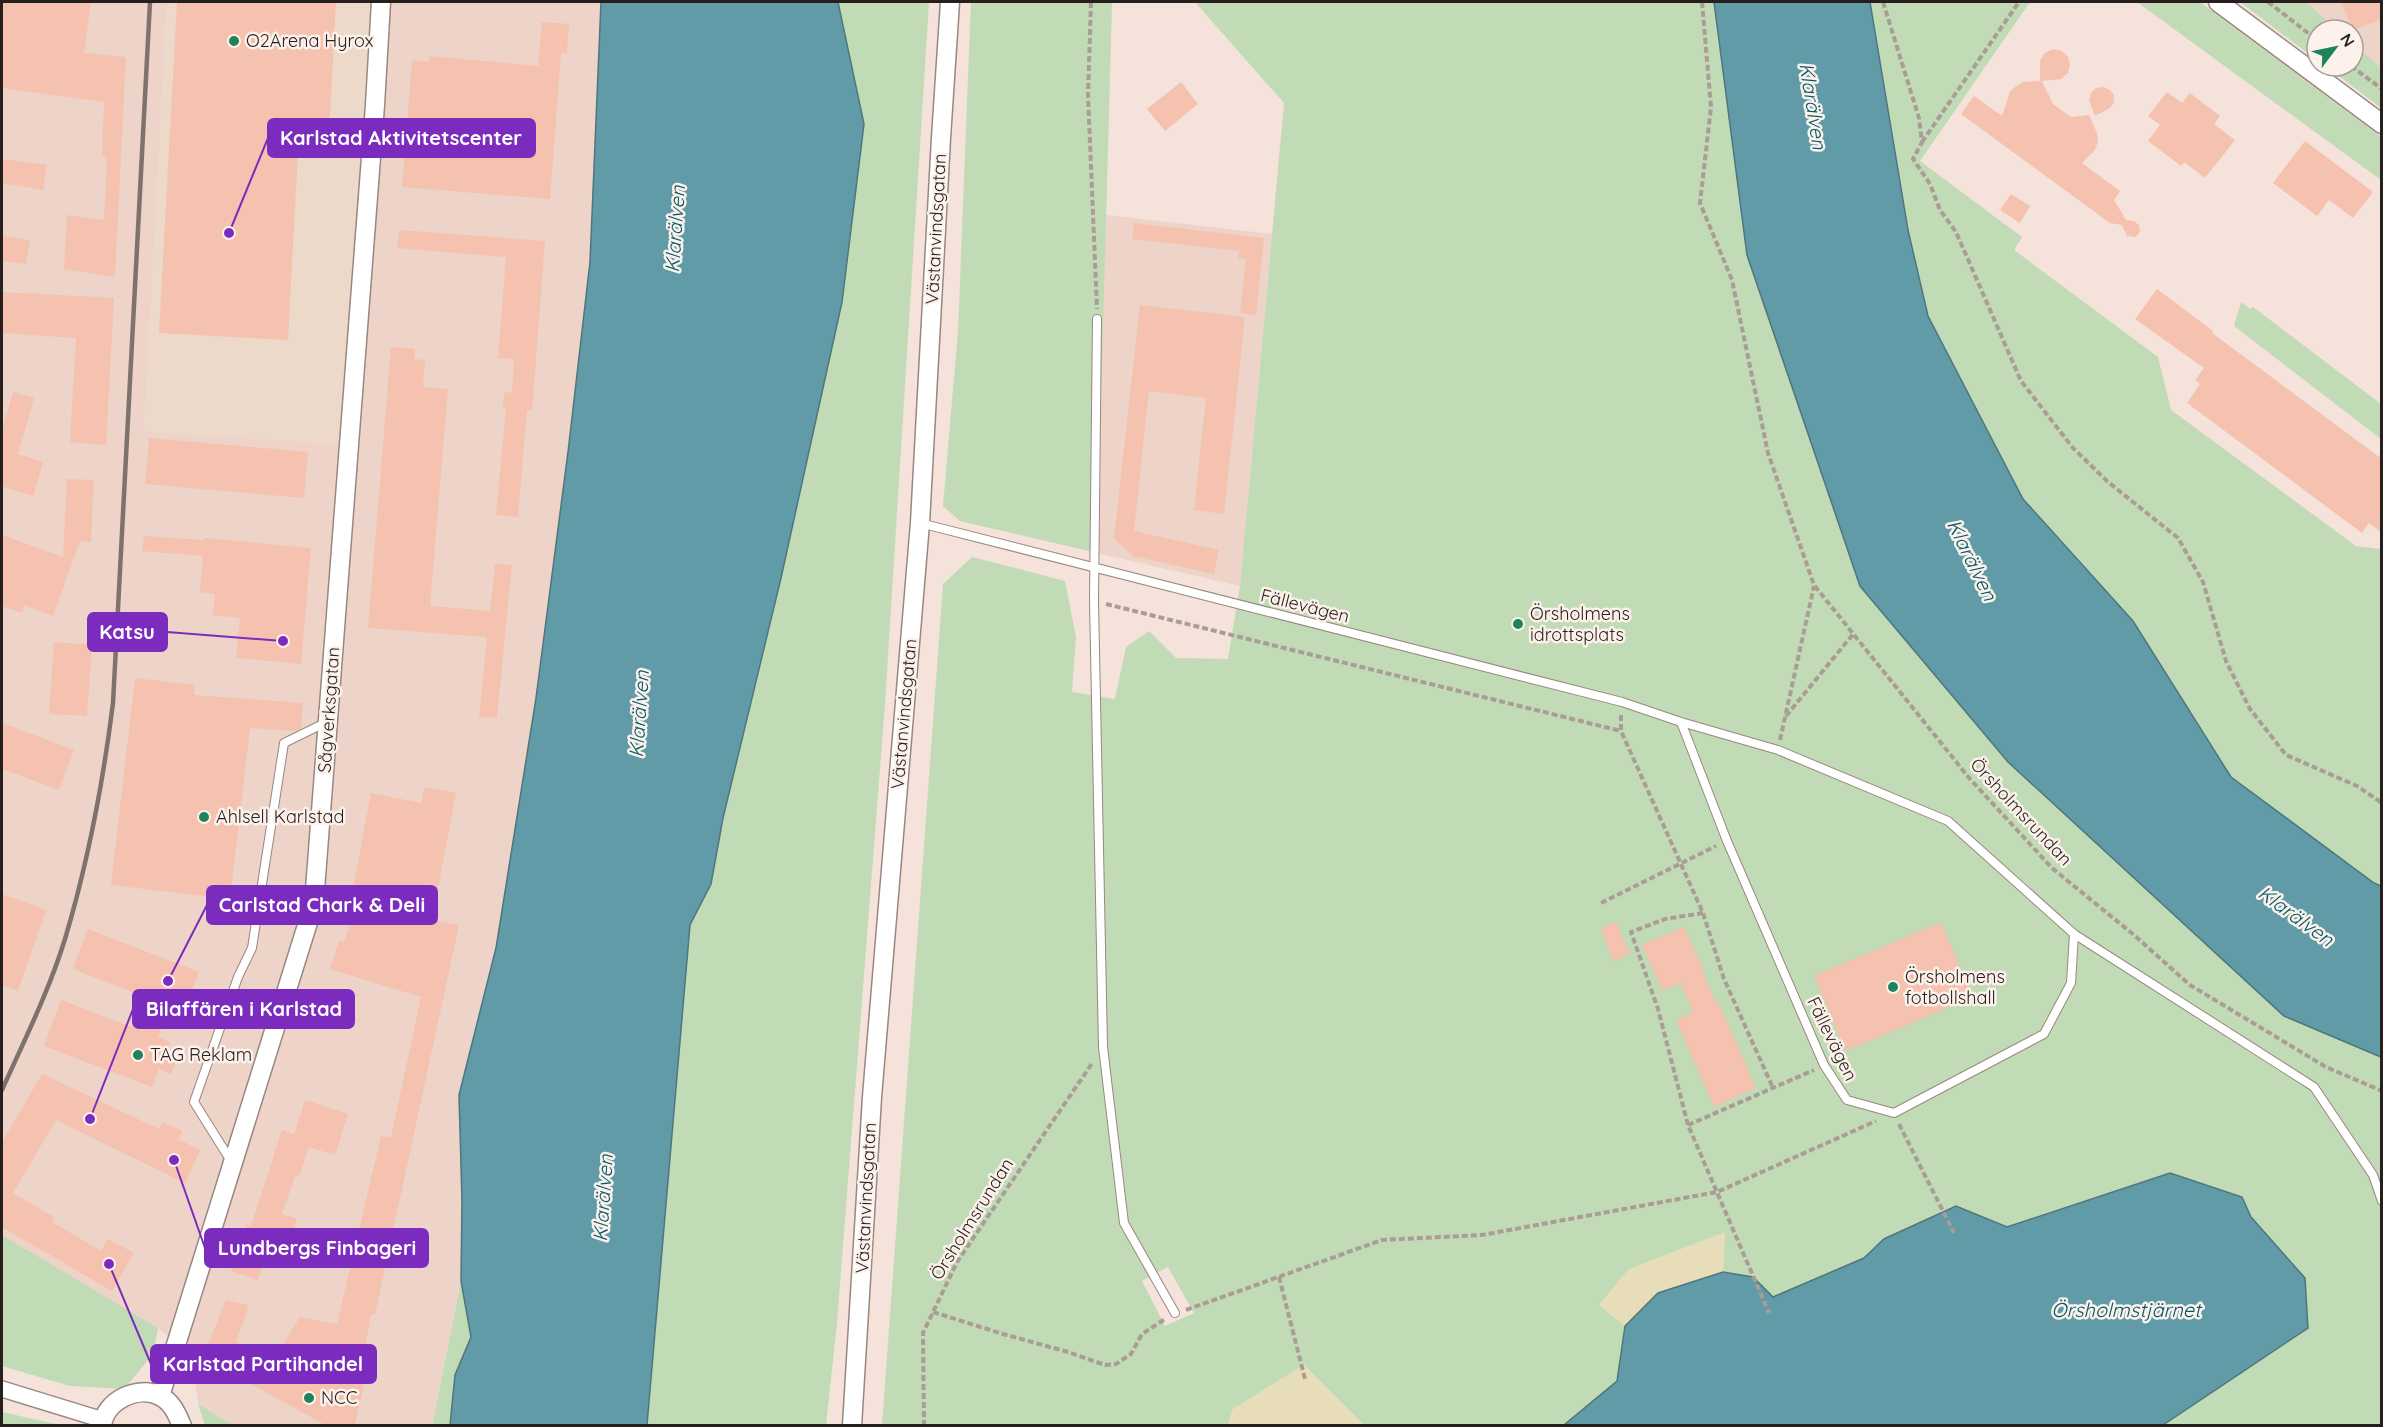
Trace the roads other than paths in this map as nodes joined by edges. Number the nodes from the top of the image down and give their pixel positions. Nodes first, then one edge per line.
1 (381, 2) edge
2 (950, 2) edge
3 (2218, 2) edge
4 (2382, 124) edge
5 (1097, 319) road end
6 (920, 523) junction
7 (1095, 567) junction
8 (328, 721) junction
9 (1681, 722) junction
10 (2074, 934) junction
11 (233, 1163) junction
12 (2382, 1201) edge
13 (1175, 1313) road end
14 (2, 1389) edge
15 (160, 1396) junction
16 (102, 1423) edge
17 (182, 1425) edge
18 (852, 1425) edge

1 - 8 street, Sågverksgatan
2 - 6 street, Västanvindsgatan
3 - 4 street
5 - 7 lane
6 - 7 lane, Fällevägen
6 - 18 street, Västanvindsgatan
7 - 9 lane, Fällevägen
7 - 13 lane
8 - 11 street, Sågverksgatan
8 - 11 lane
9 - 10 lane, Fällevägen
9 - 10 lane, Fällevägen
10 - 12 lane, Fällevägen
11 - 15 street, Sågverksgatan
14 - 16 street
15 - 16 street
15 - 17 street

